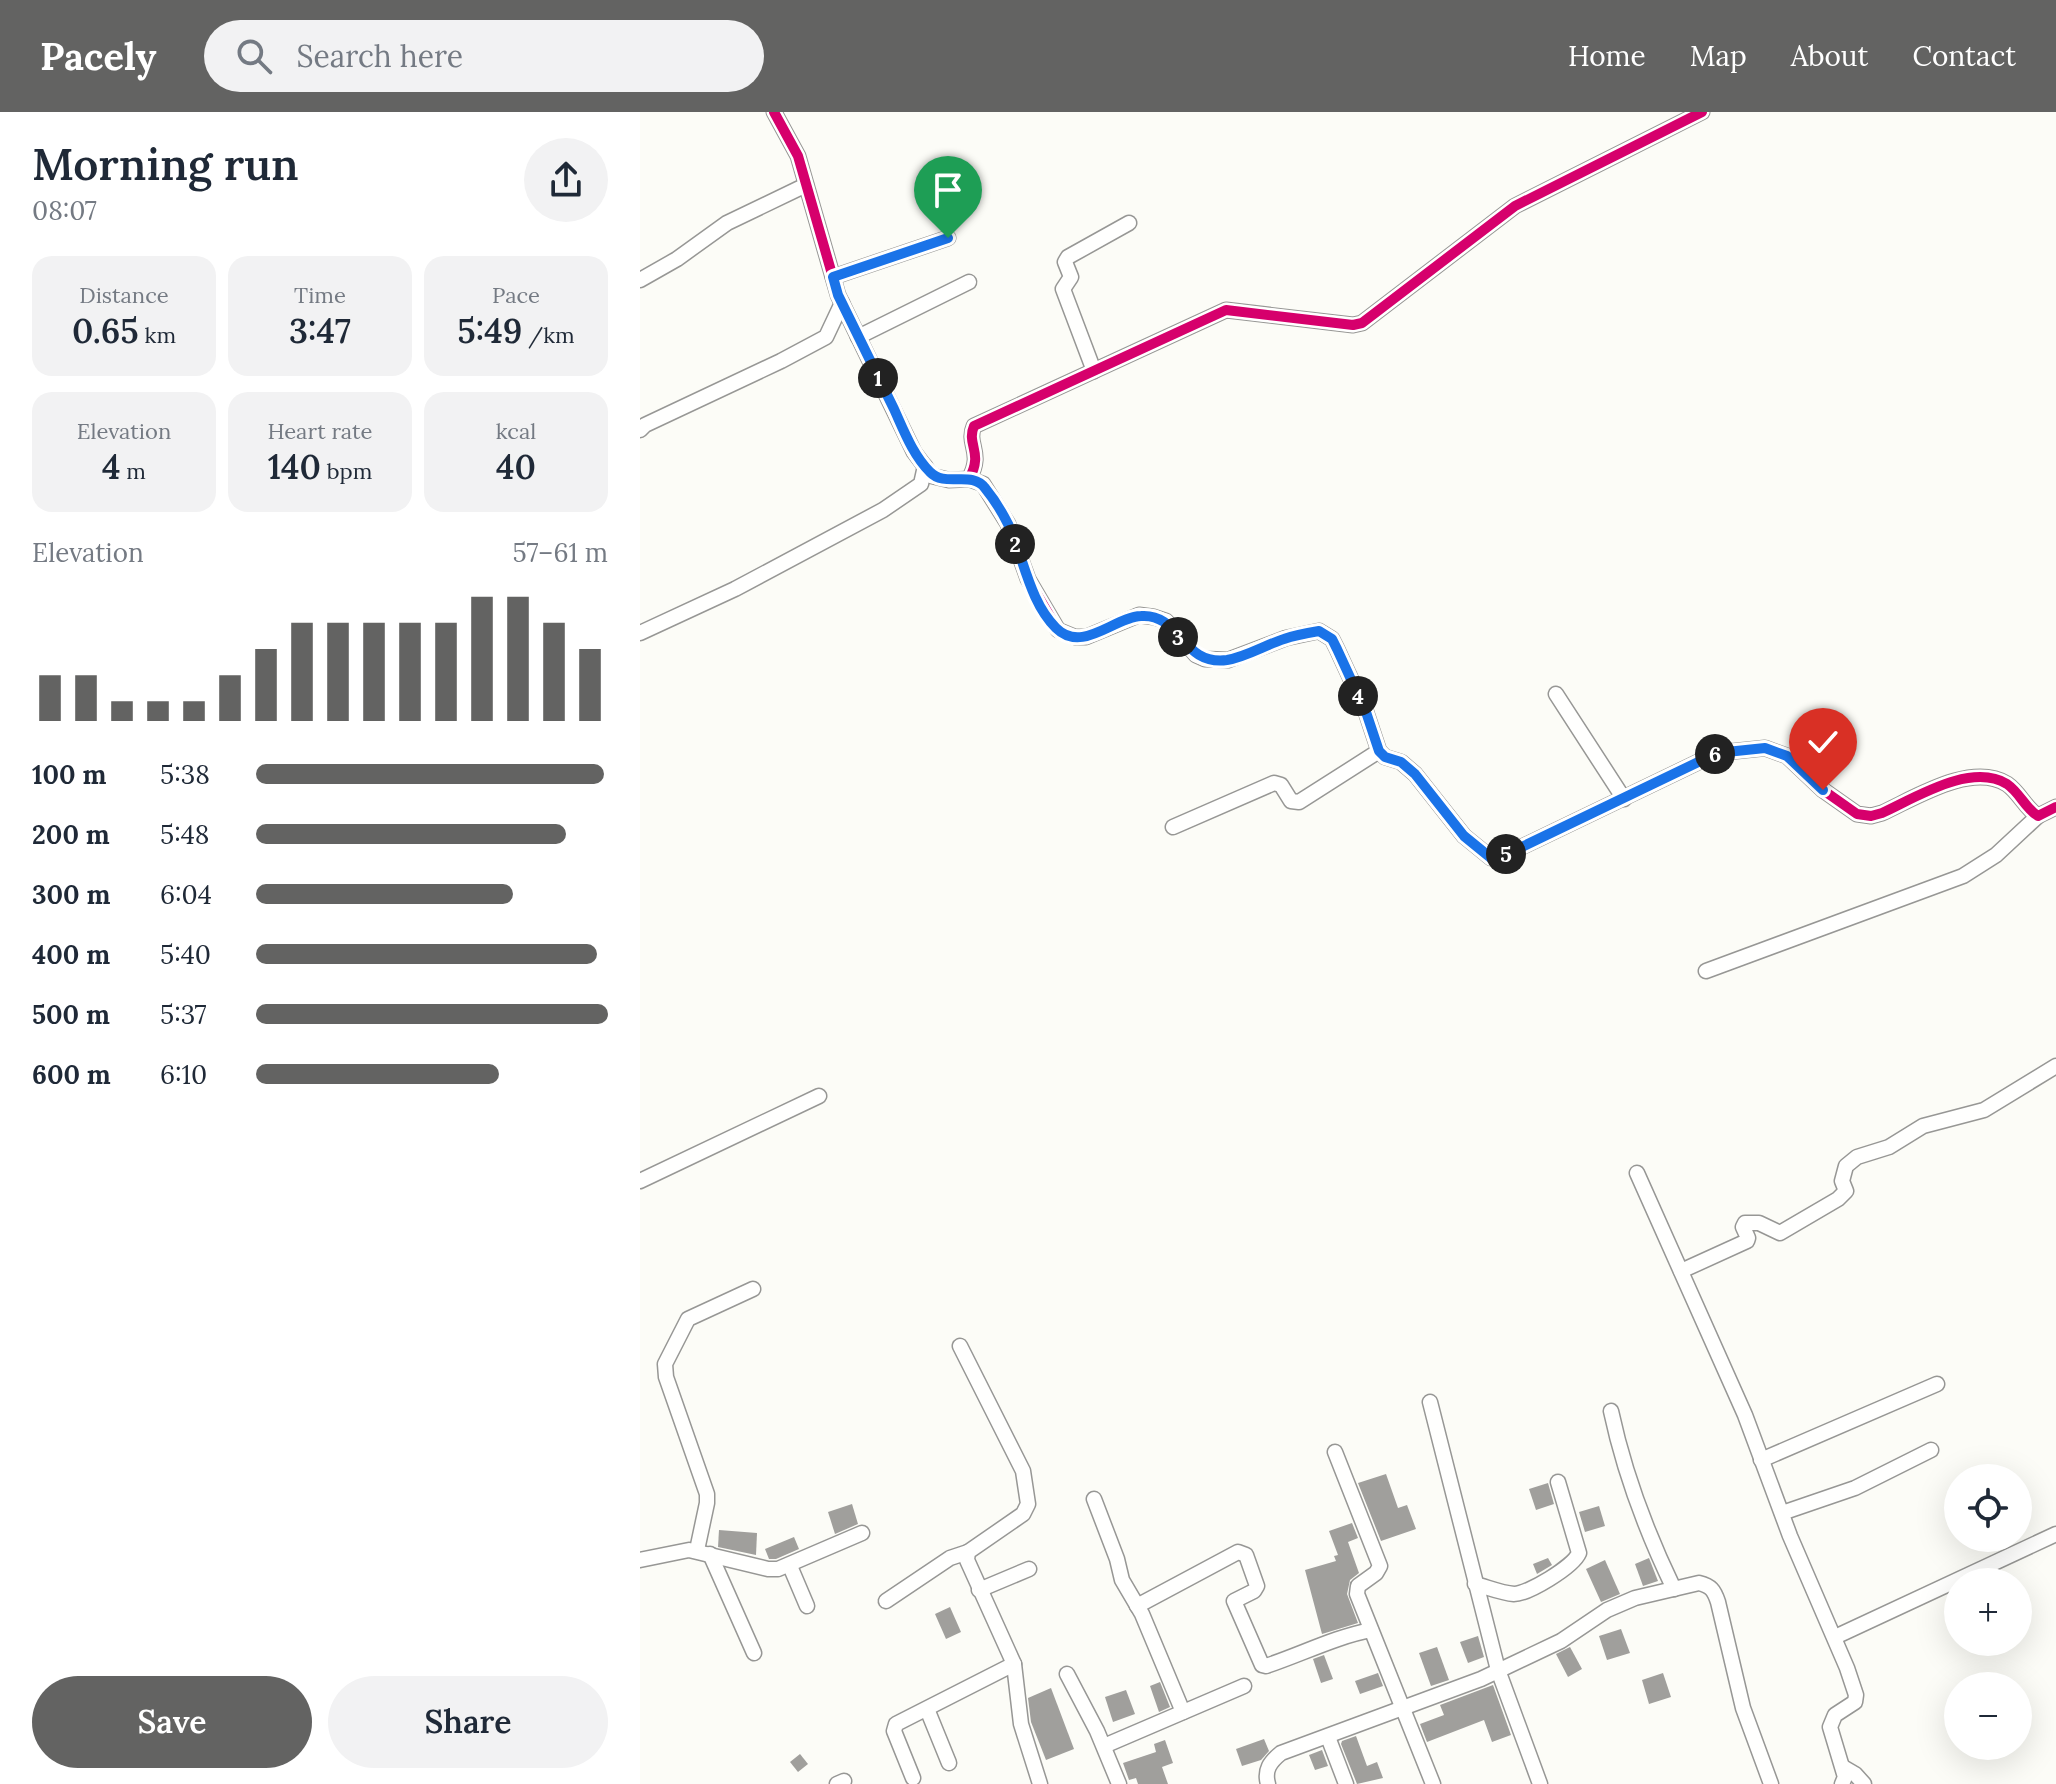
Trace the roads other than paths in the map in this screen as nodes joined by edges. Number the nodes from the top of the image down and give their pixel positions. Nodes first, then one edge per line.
1 (774, 112) edge
2 (1702, 112) edge
3 (806, 185) junction
4 (1129, 223) dead end
5 (948, 238) dead end
6 (833, 277) junction
7 (640, 280) edge
8 (969, 282) dead end
9 (842, 303) junction
10 (858, 337) junction
11 (1094, 371) junction
12 (642, 424) edge
13 (925, 466) junction
14 (969, 479) junction
15 (640, 633) edge
16 (1556, 694) dead end
17 (1379, 751) junction
18 (1624, 799) junction
19 (2056, 807) edge
20 (2038, 816) junction
21 (1173, 827) dead end
22 (1706, 971) dead end
23 (2056, 1066) edge
24 (819, 1096) dead end
25 (1637, 1173) dead end
26 (640, 1181) edge
27 (1681, 1271) junction
28 (753, 1289) dead end
29 (960, 1346) dead end
30 (1937, 1384) dead end
31 (1430, 1402) dead end
32 (1611, 1411) dead end
33 (1931, 1450) dead end
34 (1335, 1452) dead end
35 (1761, 1460) junction
36 (1558, 1482) dead end
37 (1094, 1499) dead end
38 (1782, 1513) junction
39 (862, 1533) dead end
40 (2056, 1534) edge
41 (704, 1552) junction
42 (968, 1552) junction
43 (640, 1560) edge
44 (790, 1566) junction
45 (1029, 1569) dead end
46 (1475, 1584) junction
47 (1674, 1589) junction
48 (979, 1590) junction
49 (886, 1601) dead end
50 (807, 1606) dead end
51 (1137, 1606) junction
52 (1371, 1630) junction
53 (1835, 1637) junction
54 (754, 1653) dead end
55 (1014, 1664) junction
56 (1498, 1670) junction
57 (1067, 1674) dead end
58 (1244, 1686) dead end
59 (927, 1709) junction
60 (1402, 1710) junction
61 (1183, 1712) junction
62 (1328, 1737) junction
63 (1104, 1746) junction
64 (949, 1763) dead end
65 (1843, 1767) junction
66 (913, 1778) dead end
67 (1040, 1784) edge
68 (1119, 1784) edge
69 (1268, 1784) edge
70 (1346, 1784) edge
71 (1433, 1784) edge
72 (1540, 1784) edge
73 (1771, 1784) edge
74 (1842, 1784) edge
75 (1864, 1784) edge

1 - 3 street
2 - 11 street
3 - 6 street
3 - 7 street
4 - 11 street
5 - 6 street
6 - 9 street
8 - 10 street
9 - 10 street
9 - 12 street
10 - 13 street
11 - 14 street
13 - 14 street
13 - 15 street
14 - 17 street
16 - 18 street
17 - 18 street
17 - 21 street
18 - 20 street
19 - 20 street
20 - 22 street
23 - 27 street
24 - 26 street
25 - 27 street
27 - 35 street
28 - 41 street
29 - 42 street
30 - 35 street
31 - 46 street
32 - 47 street
33 - 38 street
34 - 52 street
35 - 38 street
36 - 46 street
37 - 51 street
38 - 53 street
39 - 44 street
40 - 53 street
41 - 43 street
41 - 44 street
41 - 54 street
42 - 48 street
42 - 49 street
44 - 50 street
45 - 48 street
46 - 56 street
47 - 56 street
47 - 73 street
48 - 55 street
51 - 52 street
51 - 61 street
52 - 60 street
53 - 65 street
55 - 59 street
55 - 67 street
56 - 60 street
56 - 72 street
57 - 63 street
58 - 61 street
59 - 64 street
59 - 66 street
60 - 62 street
60 - 71 street
61 - 63 street
62 - 69 street
62 - 70 street
63 - 68 street
65 - 74 street
65 - 75 street

